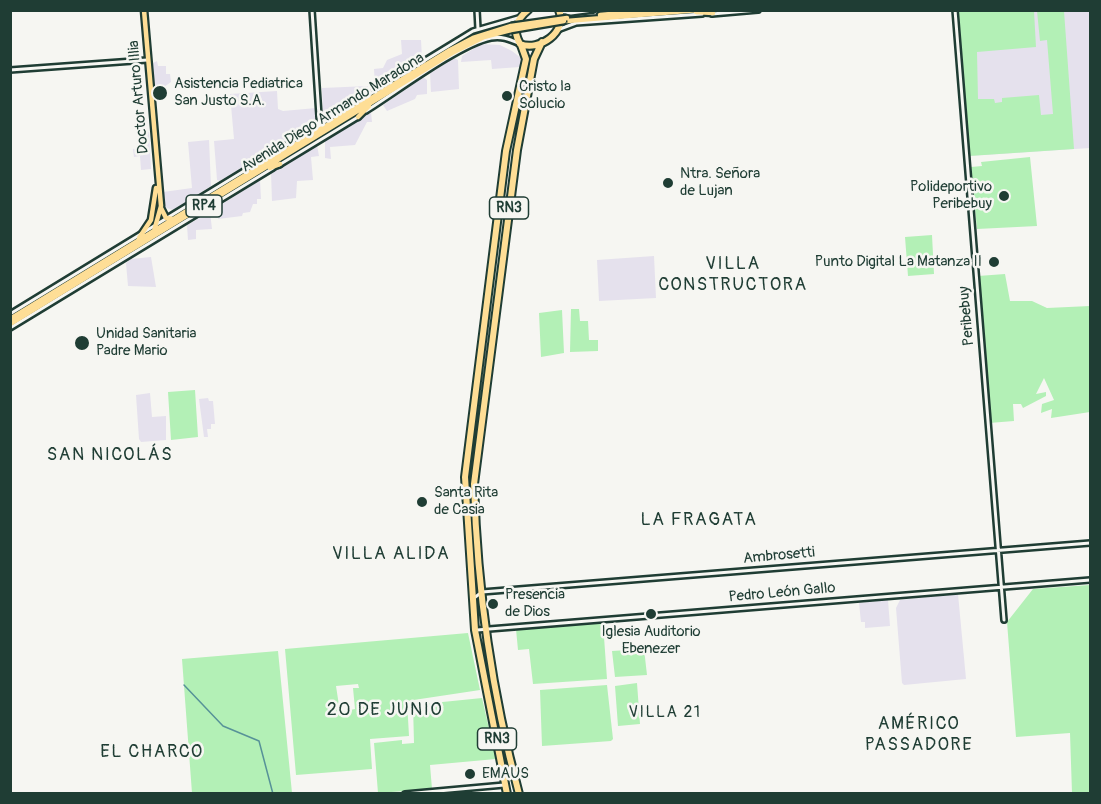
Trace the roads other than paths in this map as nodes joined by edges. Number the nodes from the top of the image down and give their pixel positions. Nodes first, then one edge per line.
1 (144, 10) edge
2 (312, 10) edge
3 (477, 10) edge
4 (528, 10) edge
5 (593, 10) edge
6 (655, 10) edge
7 (698, 10) edge
8 (758, 10) edge
9 (955, 10) edge
10 (559, 11) edge
11 (690, 11) edge
12 (713, 14) junction
13 (519, 17) junction
14 (567, 20) junction
15 (511, 28) junction
16 (478, 29) junction
17 (559, 30) junction
18 (542, 42) junction
19 (521, 44) junction
20 (147, 60) junction
21 (10, 70) edge
22 (403, 74) junction
23 (394, 84) junction
24 (380, 88) junction
25 (378, 98) junction
26 (358, 117) junction
27 (320, 131) junction
28 (272, 154) junction
29 (280, 164) junction
30 (254, 175) junction
31 (243, 176) junction
32 (157, 182) junction
33 (233, 193) junction
34 (214, 200) junction
35 (160, 206) junction
36 (176, 218) junction
37 (167, 219) junction
38 (157, 225) junction
39 (143, 234) junction
40 (153, 235) junction
41 (136, 242) junction
42 (99, 270) junction
43 (89, 280) junction
44 (73, 286) junction
45 (34, 304) junction
46 (25, 305) junction
47 (12, 316) edge
48 (10, 326) edge
49 (1090, 543) edge
50 (1090, 549) edge
51 (999, 551) junction
52 (1090, 580) edge
53 (1002, 588) junction
54 (482, 592) junction
55 (472, 598) junction
56 (1004, 620) dead end
57 (475, 630) junction
58 (486, 630) junction
59 (506, 785) junction
60 (518, 792) edge
61 (507, 793) edge
62 (405, 794) edge

1 - 20 main road, Doctor Arturo Illia
2 - 27 street
3 - 16 street
4 - 13 highway
5 - 10 street
6 - 14 main road, Avenida Diego Armando Maradona / RP4
7 - 11 main road, Avenida Diego Armando Maradona / RP4
8 - 12 street
9 - 51 street, Peribebuy
10 - 17 highway
11 - 12 main road
11 - 14 main road, Avenida Diego Armando Maradona / RP4
12 - 17 street
13 - 16 street, Avenida Diego Armando Maradona
13 - 19 highway, RN3
14 - 15 main road, Avenida Diego Armando Maradona / RP4, bridge
15 - 23 main road, Avenida Diego Armando Maradona / RP4
15 - 25 main road, Avenida Diego Armando Maradona / RP4
16 - 22 street, Avenida Diego Armando Maradona
17 - 18 highway
18 - 19 highway
18 - 54 highway, RN3
19 - 26 street, Avenida Diego Armando Maradona
19 - 55 highway, RN3
20 - 21 street
20 - 32 main road, Doctor Arturo Illia
22 - 23 main road
22 - 24 street, Avenida Diego Armando Maradona
23 - 24 main road
23 - 27 main road, Avenida Diego Armando Maradona / RP4
24 - 27 street, Avenida Diego Armando Maradona
25 - 26 main road
25 - 27 main road, Avenida Diego Armando Maradona / RP4
26 - 27 street, Avenida Diego Armando Maradona
27 - 28 street, Avenida Diego Armando Maradona
27 - 29 street, Avenida Diego Armando Maradona
27 - 30 main road, Avenida Diego Armando Maradona / RP4
27 - 31 main road, Avenida Diego Armando Maradona / RP4
28 - 31 main road
28 - 37 street, Avenida Diego Armando Maradona
29 - 30 main road
29 - 33 street, Avenida Diego Armando Maradona
30 - 33 main road
30 - 34 main road, Avenida Diego Armando Maradona / RP4
31 - 36 main road, Avenida Diego Armando Maradona / RP4
32 - 35 main road, Doctor Arturo Illia
32 - 39 main road, Doctor Arturo Illia
33 - 34 main road
33 - 43 street, Avenida Diego Armando Maradona
34 - 40 main road, Avenida Diego Armando Maradona / RP4
35 - 37 main road
35 - 38 main road, Doctor Arturo Illia
36 - 37 main road
36 - 40 main road, Avenida Diego Armando Maradona / RP4
37 - 38 street, Avenida Diego Armando Maradona
38 - 39 street, Avenida Diego Armando Maradona
38 - 40 main road, Doctor Arturo Illia
39 - 41 main road, Doctor Arturo Illia
39 - 46 street, Avenida Diego Armando Maradona
40 - 41 main road, Avenida Diego Armando Maradona / RP4
40 - 42 main road, Avenida Diego Armando Maradona / RP4
41 - 45 main road, Avenida Diego Armando Maradona / RP4
42 - 43 main road
42 - 44 main road, Avenida Diego Armando Maradona / RP4
43 - 44 main road
43 - 48 street, Avenida Diego Armando Maradona
44 - 48 main road, Avenida Diego Armando Maradona / RP4
45 - 46 main road
45 - 47 main road, Avenida Diego Armando Maradona / RP4
46 - 47 main road
49 - 50 street
49 - 51 street, Ambrosetti
51 - 53 street, Peribebuy
51 - 54 street, Ambrosetti
52 - 53 street, Pedro León Gallo
53 - 56 street, Peribebuy
53 - 58 street, Pedro León Gallo
54 - 55 street, Ambrosetti
54 - 58 highway, RN3
55 - 57 highway, RN3
57 - 58 street, Pedro León Gallo
57 - 59 highway, RN3
58 - 60 highway, RN3
59 - 61 highway, RN3
59 - 62 street
60 - 61 highway

